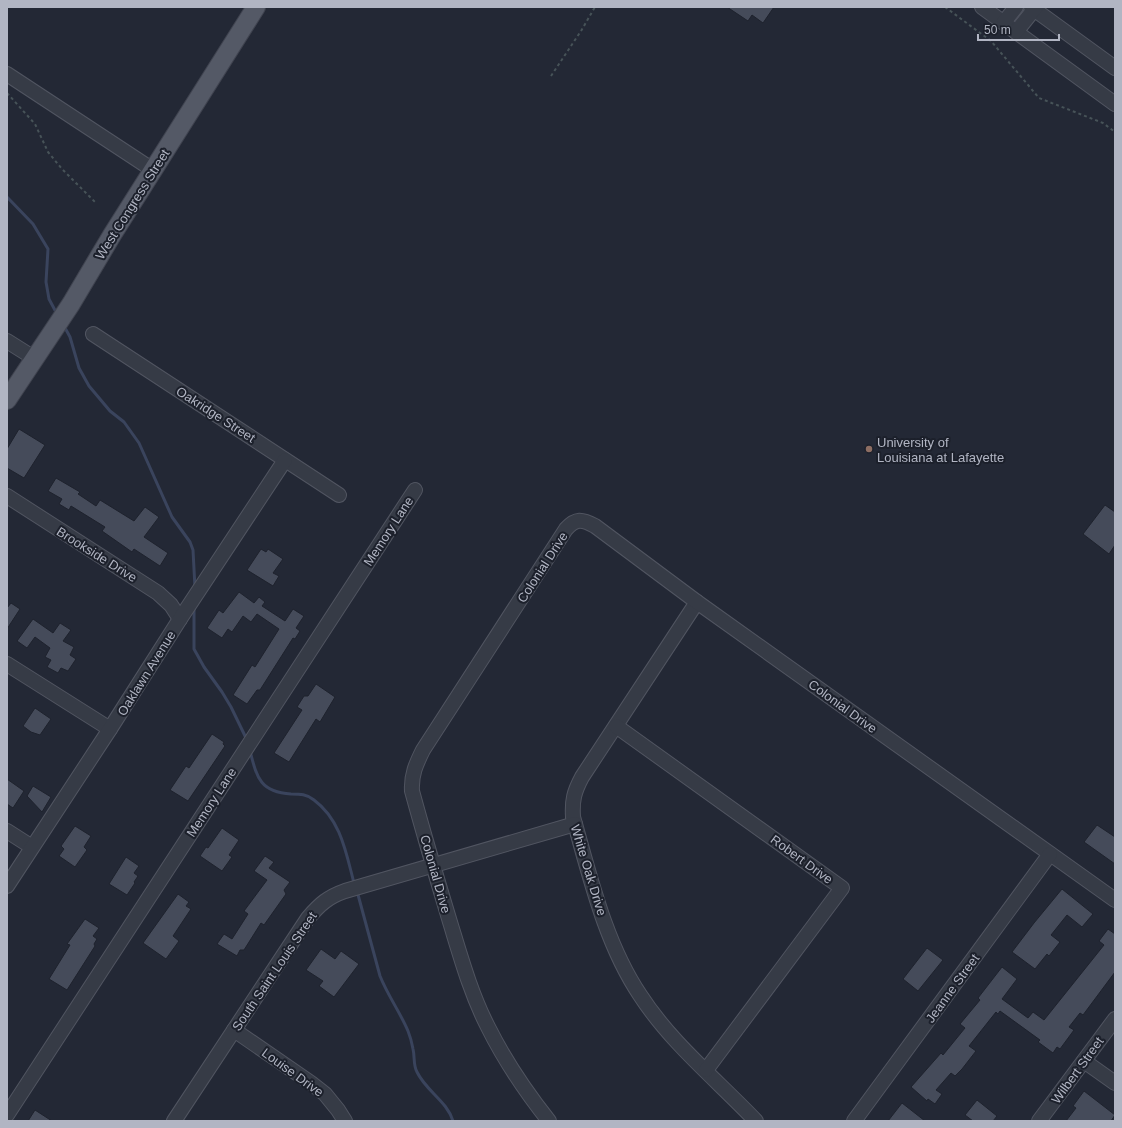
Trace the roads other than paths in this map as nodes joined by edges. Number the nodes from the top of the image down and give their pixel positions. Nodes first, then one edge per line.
1 (256, 7) edge
2 (982, 7) edge
3 (1016, 7) edge
4 (1034, 8) edge
5 (1004, 22) junction
6 (1016, 32) junction
7 (1115, 68) edge
8 (7, 74) edge
9 (1115, 104) edge
10 (153, 170) junction
11 (93, 334) dead end
12 (7, 341) edge
13 (34, 358) junction
14 (7, 400) edge
15 (285, 460) junction
16 (415, 490) dead end
17 (339, 495) dead end
18 (7, 496) edge
19 (697, 602) junction
20 (180, 619) junction
21 (7, 664) edge
22 (616, 726) junction
23 (110, 730) junction
24 (575, 824) junction
25 (7, 831) edge
26 (32, 847) junction
27 (1050, 854) junction
28 (433, 866) junction
29 (7, 886) edge
30 (1115, 900) edge
31 (1115, 1019) edge
32 (234, 1030) junction
33 (1084, 1061) junction
34 (706, 1070) junction
35 (1115, 1083) edge
36 (7, 1115) edge
37 (174, 1121) edge
38 (345, 1121) edge
39 (549, 1121) edge
40 (756, 1121) edge
41 (854, 1121) edge
42 (1039, 1121) edge

1 - 10 main road, West Congress Street
2 - 5 street
3 - 5 street
4 - 6 street
4 - 7 street
5 - 6 street
6 - 9 street
8 - 10 street
10 - 13 main road, West Congress Street
11 - 15 street, Oakridge Street
12 - 13 street
13 - 14 main road, West Congress Street
15 - 17 street, Oakridge Street
15 - 20 street, Oaklawn Avenue
16 - 36 street, Memory Lane
18 - 20 street, Brookside Drive
19 - 22 street, White Oak Drive
19 - 27 street, Colonial Drive
19 - 28 street, Colonial Drive
20 - 23 street, Oaklawn Avenue
21 - 23 street
22 - 24 street, White Oak Drive
22 - 34 street, Robert Drive
23 - 26 street, Oaklawn Avenue
24 - 28 street, South Saint Louis Street
24 - 34 street, White Oak Drive
25 - 26 street
26 - 29 street, Oaklawn Avenue
27 - 30 street, Colonial Drive
27 - 41 street, Jeanne Street
28 - 32 street, South Saint Louis Street
28 - 39 street, Colonial Drive
31 - 33 street, Wilbert Street
32 - 37 street, South Saint Louis Street
32 - 38 street, Louise Drive
33 - 35 street
33 - 42 street, Wilbert Street
34 - 40 street, White Oak Drive

